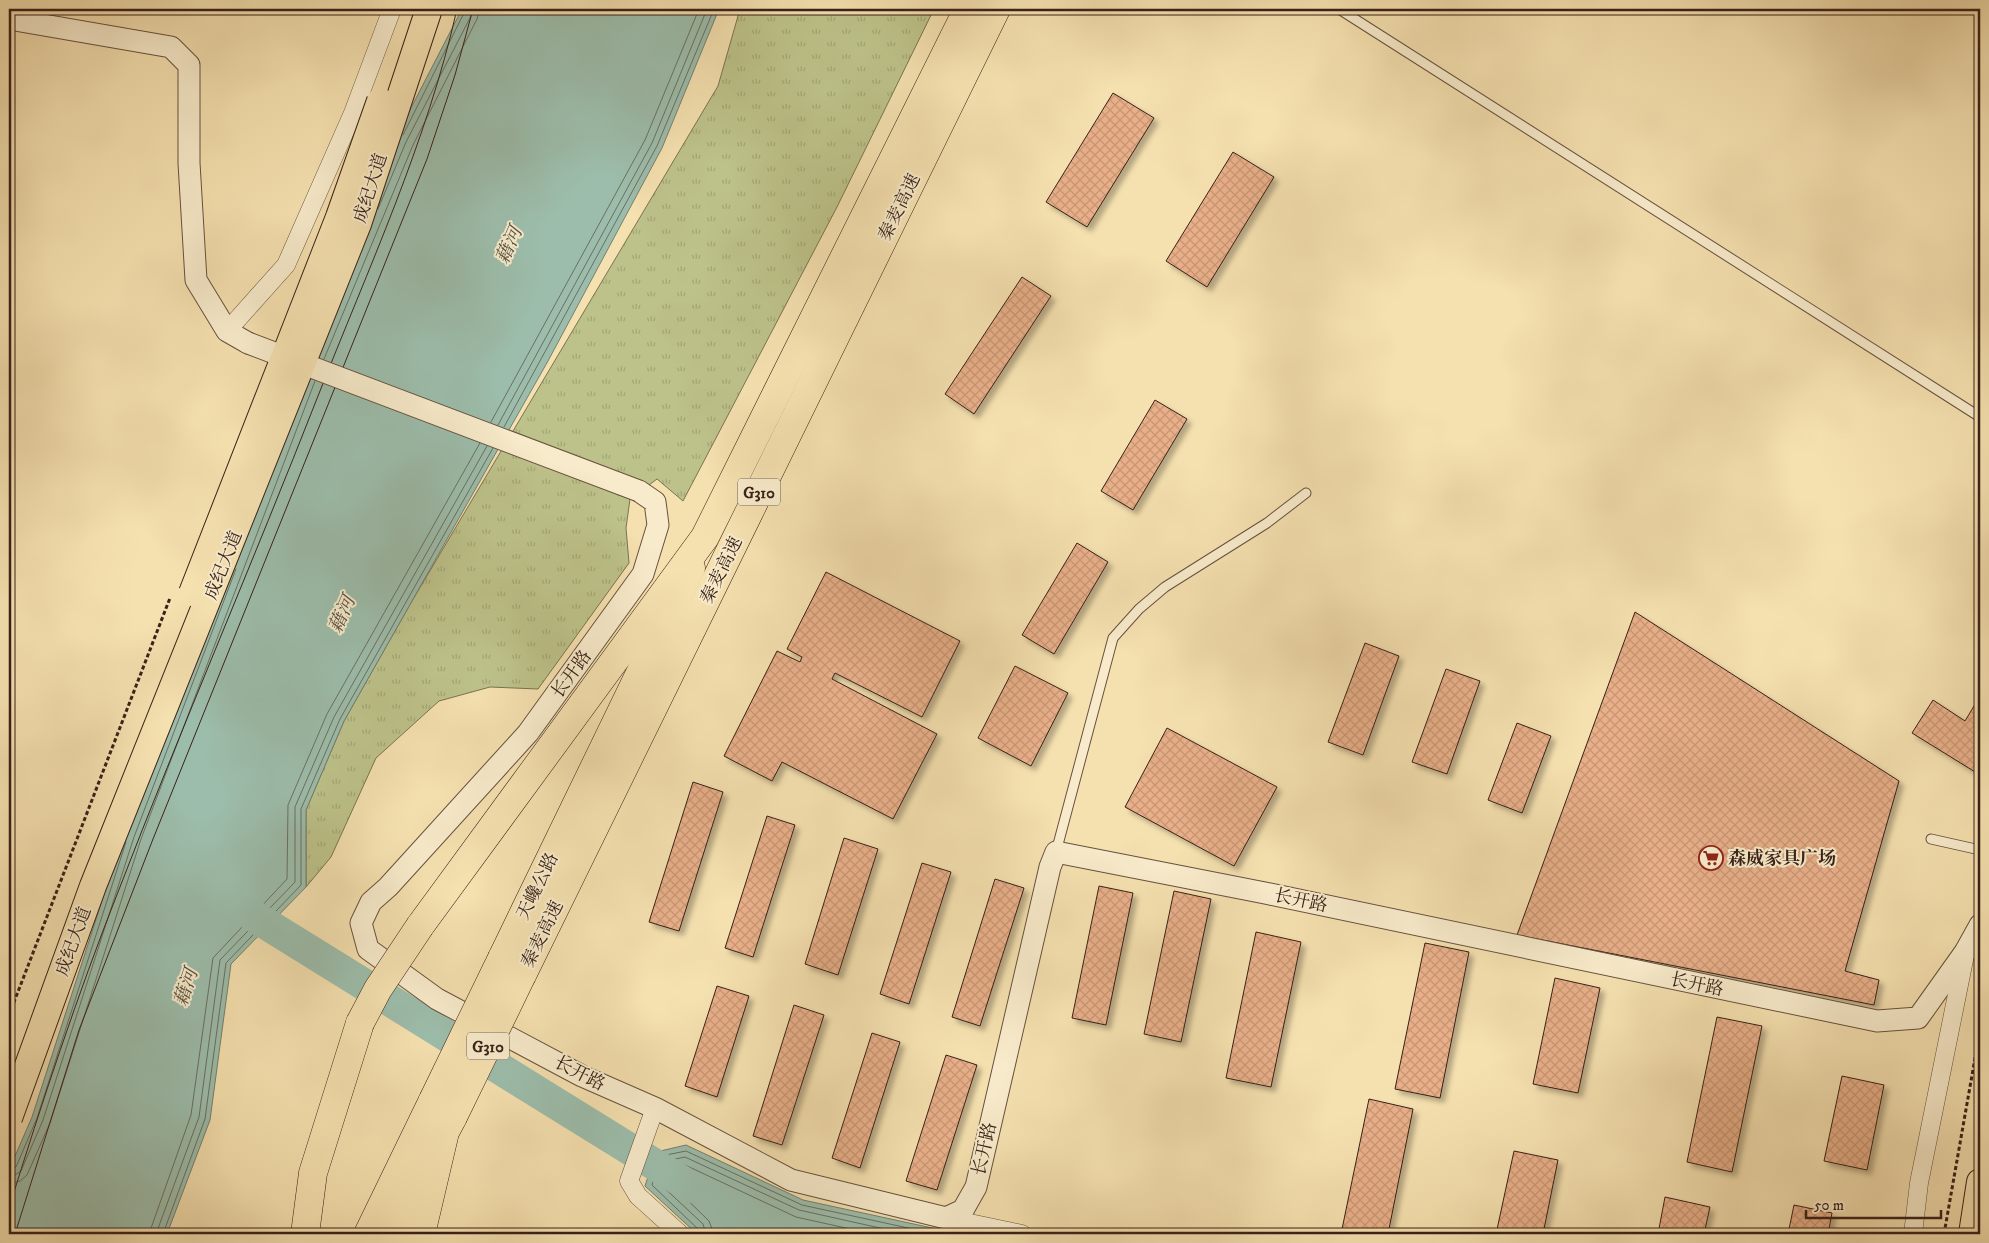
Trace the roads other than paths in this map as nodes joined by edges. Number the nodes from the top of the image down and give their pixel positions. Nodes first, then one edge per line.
1 (392, 9) edge
2 (413, 9) edge
3 (429, 9) edge
4 (968, 9) edge
5 (996, 9) edge
6 (1339, 9) edge
7 (9, 20) edge
8 (227, 331) junction
9 (1980, 418) edge
10 (1306, 493) dead end
11 (705, 538) junction
12 (1931, 839) dead end
13 (1980, 850) edge
14 (1056, 852) junction
15 (1980, 925) edge
16 (1965, 952) junction
17 (9, 1069) edge
18 (655, 1108) junction
19 (9, 1118) edge
20 (449, 1125) junction
21 (1980, 1182) edge
22 (946, 1218) junction
23 (305, 1234) edge
24 (368, 1234) edge
25 (390, 1234) edge
26 (421, 1234) edge
27 (680, 1234) edge
28 (1022, 1234) edge
29 (1913, 1234) edge
30 (1972, 1234) edge

1 - 8 street
2 - 17 main road, 成纪大道, bridge
3 - 19 main road, 成纪大道, bridge
4 - 11 highway, 秦麦高速 / G310
5 - 20 highway, 秦麦高速 / G310, bridge
6 - 9 lane
7 - 8 street
8 - 18 street, 长开路, bridge
10 - 14 lane
11 - 23 highway, bridge
11 - 24 highway, 天巉公路 / G310, bridge
12 - 13 lane
14 - 16 street, 长开路
14 - 22 street, 长开路
15 - 16 street, 长开路
16 - 29 street
18 - 22 street, 长开路
18 - 27 street
20 - 25 highway, G310
20 - 26 highway
21 - 30 main road
22 - 28 street

